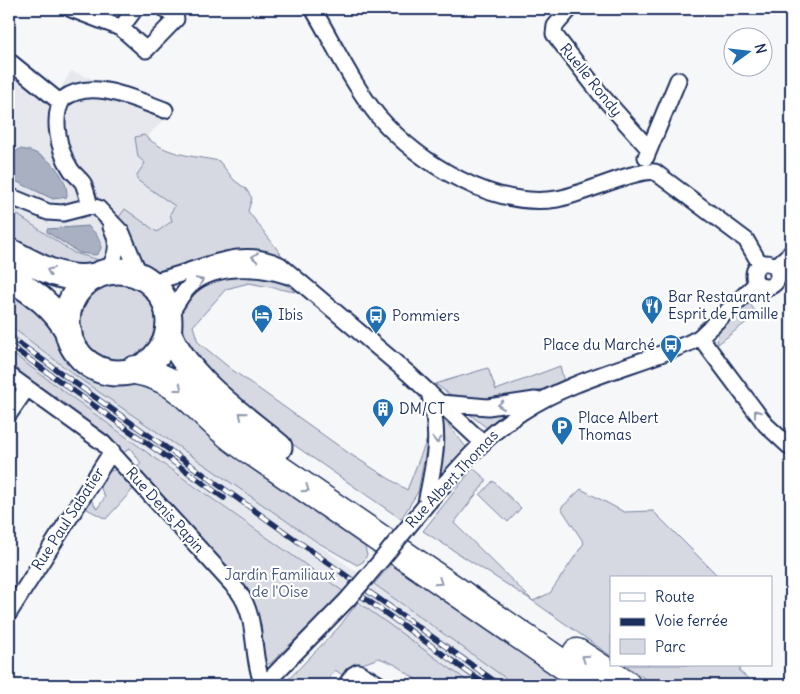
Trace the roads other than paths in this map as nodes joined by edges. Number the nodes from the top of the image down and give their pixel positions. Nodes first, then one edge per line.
1 (71, 9) edge
2 (135, 9) edge
3 (165, 9) edge
4 (313, 9) edge
5 (570, 9) edge
6 (121, 28) junction
7 (9, 61) edge
8 (678, 80) dead end
9 (61, 103) junction
10 (165, 110) dead end
11 (649, 149) junction
12 (641, 172) junction
13 (9, 196) edge
14 (90, 206) junction
15 (104, 215) junction
16 (9, 250) edge
17 (791, 254) edge
18 (768, 265) junction
19 (99, 275) junction
20 (9, 277) edge
21 (145, 279) junction
22 (297, 279) junction
23 (756, 283) junction
24 (168, 324) junction
25 (69, 333) junction
26 (700, 337) junction
27 (135, 370) junction
28 (9, 375) edge
29 (27, 388) junction
30 (429, 392) junction
31 (549, 397) junction
32 (441, 403) junction
33 (9, 414) edge
34 (483, 443) junction
35 (279, 447) joint
36 (791, 448) edge
37 (112, 451) junction
38 (426, 505) junction
39 (9, 613) edge
40 (264, 685) edge
41 (346, 685) edge
42 (380, 685) edge
43 (594, 685) edge
44 (626, 685) edge

1 - 6 street
2 - 6 street
3 - 6 street
4 - 12 street
5 - 11 street, Ruelle Rondy
7 - 9 street
8 - 11 street
9 - 10 street
9 - 14 street
11 - 12 street
12 - 18 street
13 - 14 street
14 - 15 street
15 - 19 street
15 - 21 street
19 -> 16 main road
17 - 18 street
18 - 23 street
18 - 23 street
19 - 21 main road
19 - 25 main road
20 - 25 main road
22 -> 21 street
21 - 24 main road
24 -> 22 street
22 - 30 street
23 - 26 street, Rue Albert Thomas
24 - 27 main road
35 -> 24 main road
25 - 27 main road
26 - 31 street, Rue Albert Thomas
36 -> 26 street
27 -> 43 highway
28 - 29 street, Rue Denis Papin
29 - 33 street
29 - 37 street, Rue Denis Papin
30 - 32 street
30 -> 38 street
31 -> 32 street
31 - 34 street, Rue Albert Thomas
32 - 34 street
34 - 38 street, Rue Albert Thomas
44 -> 35 highway
37 - 39 street, Rue Paul Sabatier
37 - 40 street, Rue Denis Papin
38 - 40 street, Rue Albert Thomas, bridge
41 - 42 street

